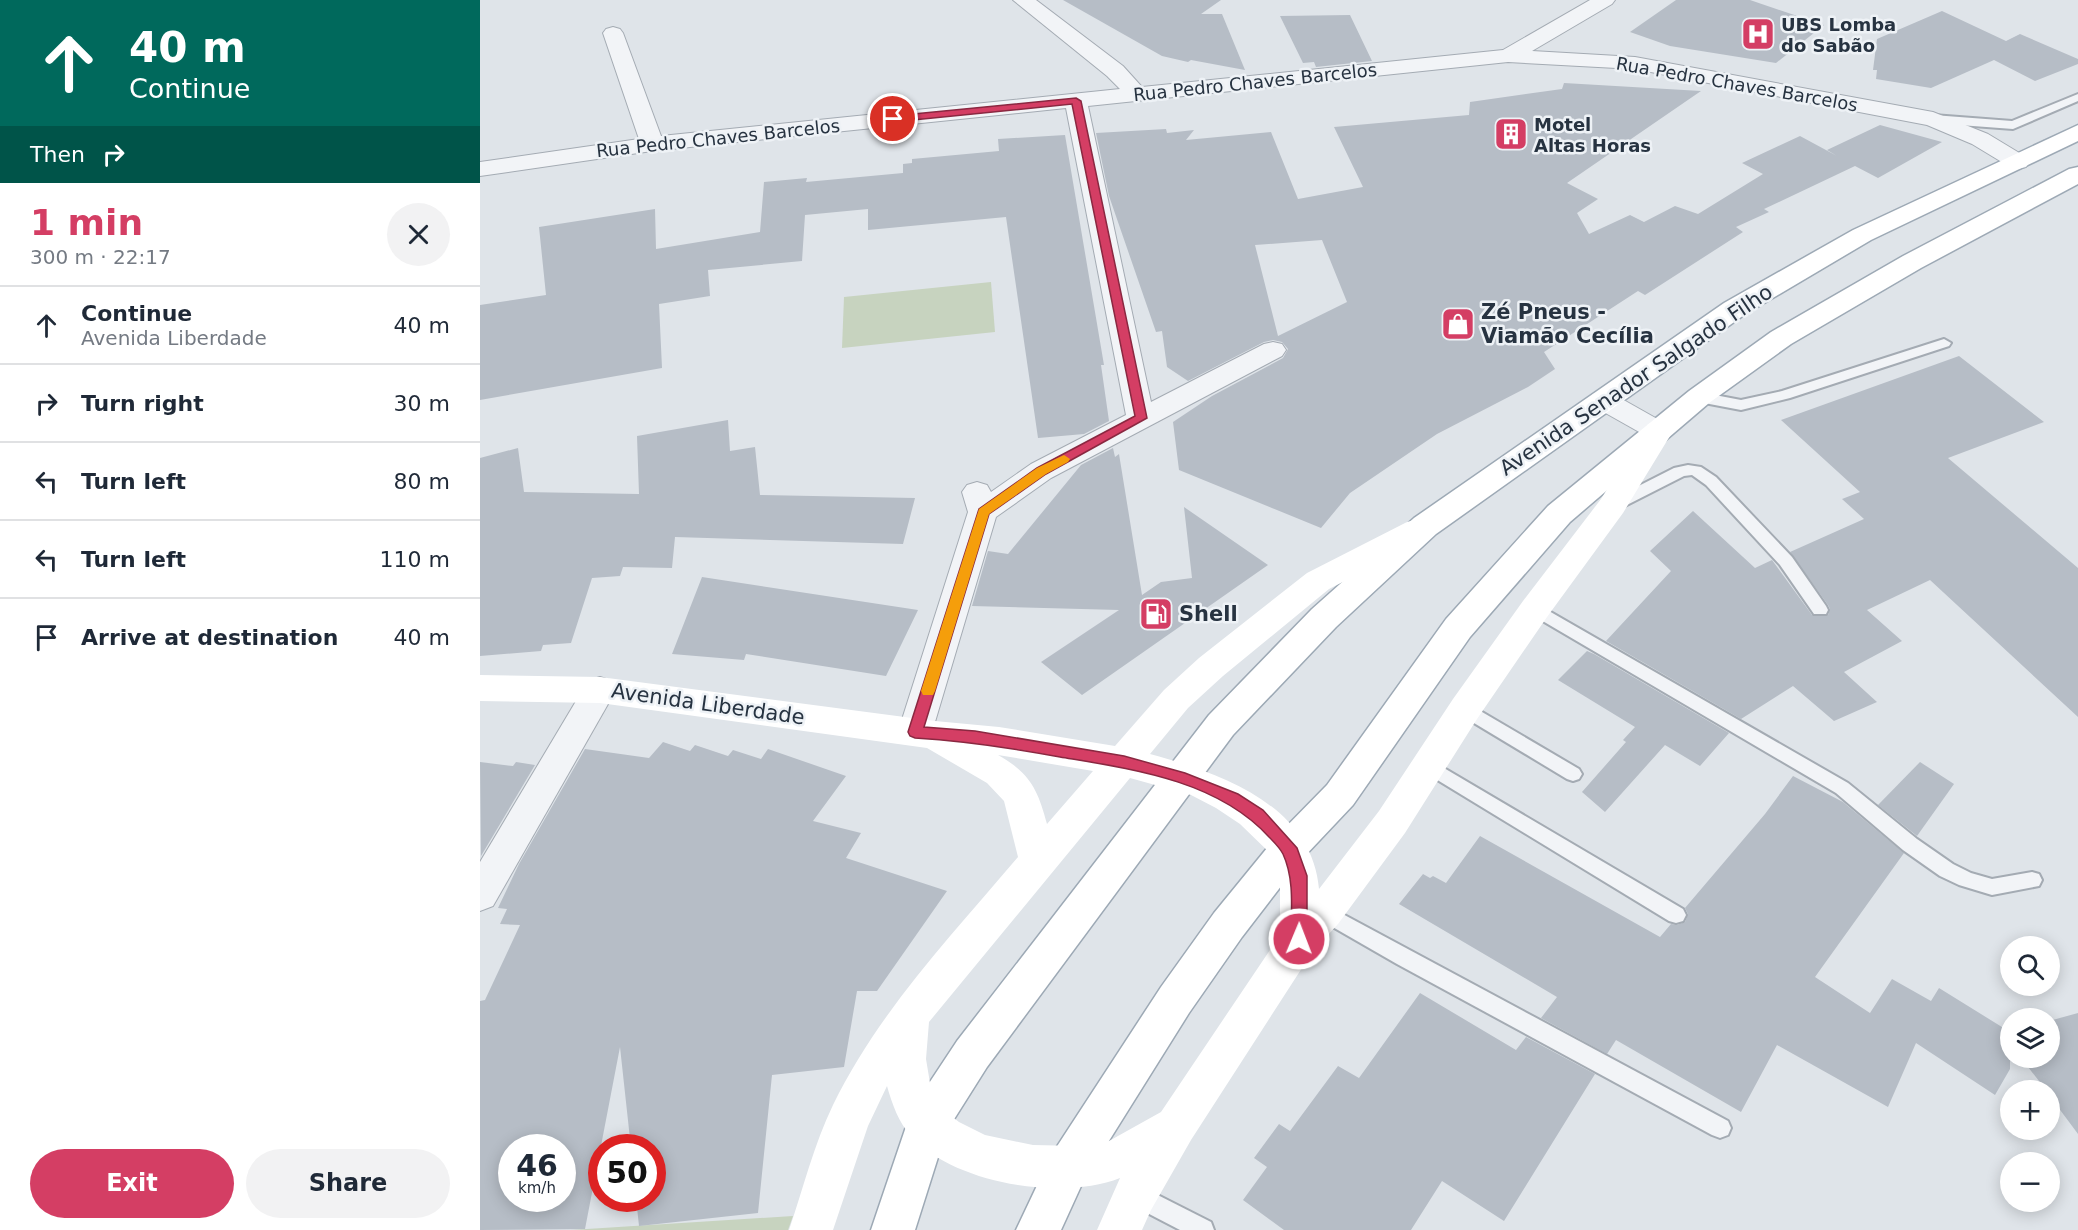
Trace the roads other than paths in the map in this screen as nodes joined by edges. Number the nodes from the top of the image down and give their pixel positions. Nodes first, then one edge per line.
1 (1023, 0) edge
2 (1605, 0) edge
3 (613, 33) dead end
4 (1508, 56) junction
5 (1137, 94) junction
6 (2078, 97) edge
7 (1076, 101) junction
8 (1933, 119) junction
9 (2078, 132) edge
10 (652, 144) junction
11 (2018, 162) junction
12 (480, 169) edge
13 (2078, 174) edge
14 (1944, 343) dead end
15 (1273, 350) dead end
16 (1699, 397) junction
17 (1603, 400) junction
18 (1141, 418) junction
19 (1658, 431) junction
20 (1612, 506) junction
21 (1425, 526) junction
22 (1535, 609) junction
23 (1820, 610) dead end
24 (480, 688) edge
25 (600, 690) junction
26 (1465, 709) junction
27 (925, 734) junction
28 (1124, 762) junction
29 (1427, 765) junction
30 (1573, 774) dead end
31 (1180, 777) junction
32 (1289, 848) junction
33 (1038, 861) junction
34 (2032, 880) dead end
35 (480, 895) edge
36 (1677, 915) dead end
37 (1312, 926) junction
38 (909, 1016) junction
39 (927, 1123) junction
40 (1176, 1126) junction
41 (1720, 1128) dead end
42 (1067, 1169) junction
43 (1127, 1213) edge
44 (811, 1230) edge
45 (893, 1230) edge
46 (1038, 1230) edge
47 (1203, 1230) edge

1 - 5 street
2 - 4 street
3 - 10 street
4 - 5 street, Rua Pedro Chaves Barcelos
4 - 8 street, Rua Pedro Chaves Barcelos
5 - 7 street, Rua Pedro Chaves Barcelos
6 - 8 lane
7 - 10 street, Rua Pedro Chaves Barcelos
7 - 18 street
8 - 11 street, Rua Pedro Chaves Barcelos
9 - 11 main road, Avenida Senador Salgado Filho
10 - 12 street, Rua Pedro Chaves Barcelos
11 - 17 main road, Avenida Senador Salgado Filho
13 - 16 main road
14 - 16 lane
15 - 18 street
16 - 19 main road
17 - 19 street
17 - 21 main road, Avenida Senador Salgado Filho
18 - 27 street
19 - 20 main road
19 - 32 main road
20 - 22 main road
20 - 23 lane
21 - 28 main road, Avenida Senador Salgado Filho
21 - 31 main road, Avenida Senador Salgado Filho
22 - 26 main road
22 - 34 lane
24 - 25 main road, Avenida Liberdade
25 - 27 main road, Avenida Liberdade
25 - 35 street
26 - 29 main road
26 - 30 lane
27 - 28 main road, Avenida Liberdade
27 - 33 main road, Avenida Liberdade
28 - 31 main road
28 - 33 main road, Avenida Senador Salgado Filho
29 - 36 lane
29 - 37 main road
31 - 32 main road
31 - 39 main road, Avenida Senador Salgado Filho
32 - 37 main road
32 - 42 main road
33 - 38 main road, Avenida Senador Salgado Filho
37 - 40 main road
37 - 41 lane
38 - 39 main road
38 - 44 main road, Avenida Senador Salgado Filho
39 - 42 main road
39 - 45 main road, Avenida Senador Salgado Filho
40 - 42 main road
40 - 43 main road
42 - 46 main road
43 - 47 lane

